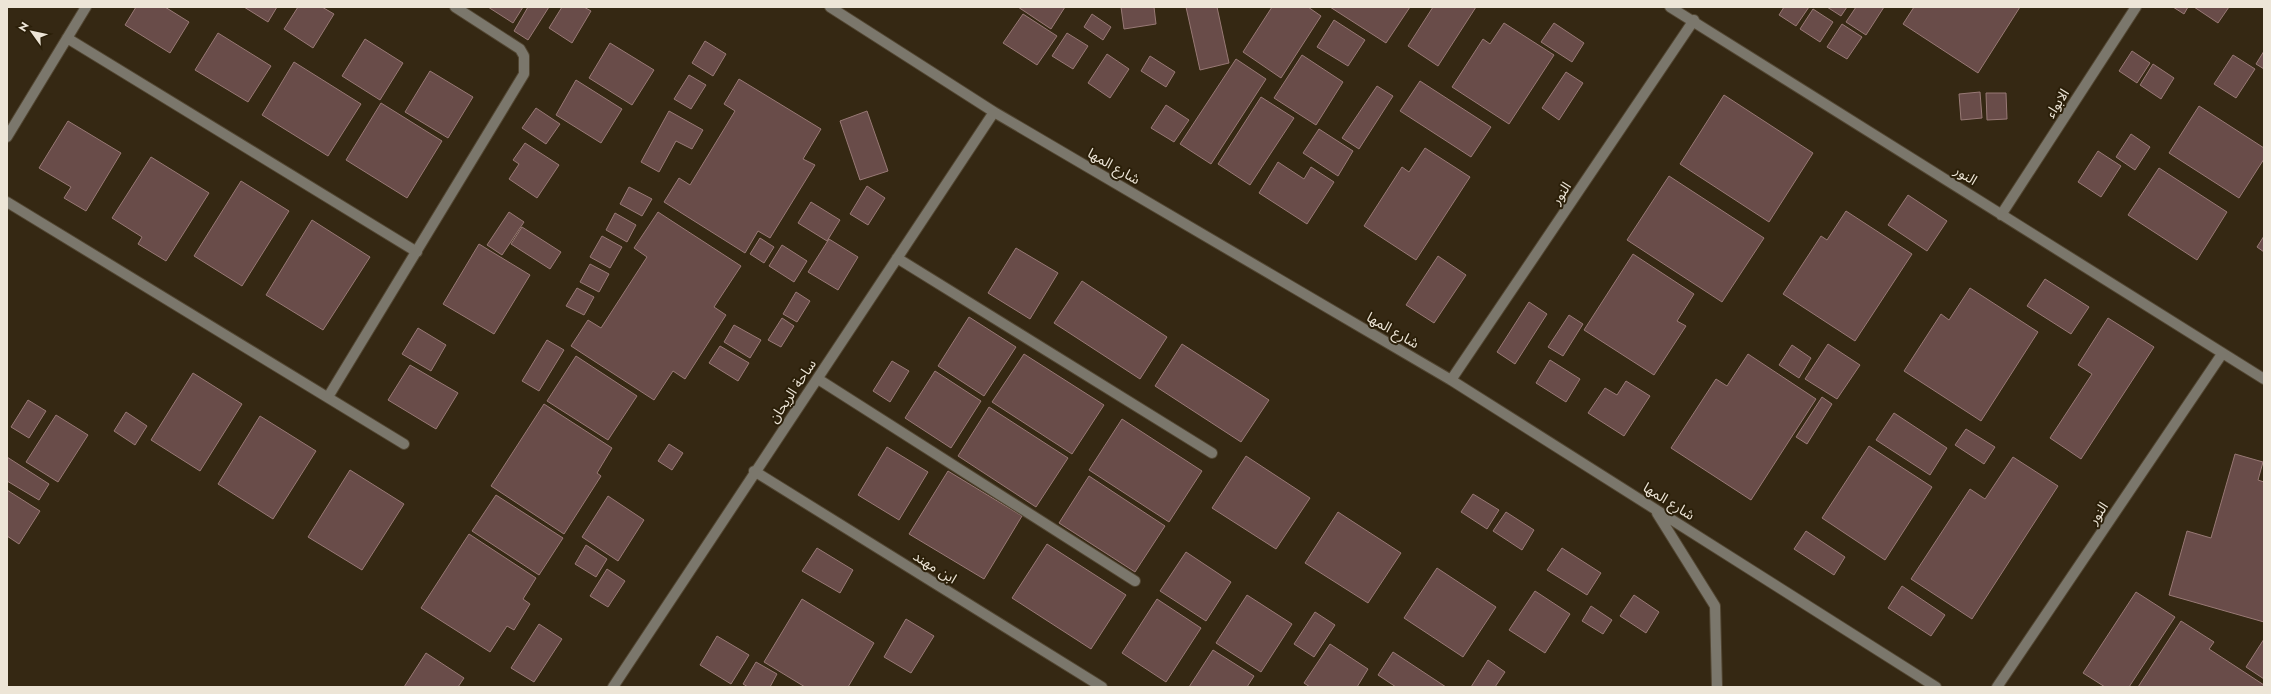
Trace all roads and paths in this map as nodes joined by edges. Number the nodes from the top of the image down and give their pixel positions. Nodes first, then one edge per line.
1 (86, 7) edge
2 (456, 7) edge
3 (830, 7) edge
4 (1670, 7) edge
5 (2136, 7) edge
6 (1694, 20) junction
7 (67, 38) junction
8 (994, 112) junction
9 (7, 137) edge
10 (7, 202) edge
11 (2001, 214) junction
12 (417, 252) junction
13 (897, 258) junction
14 (2222, 354) junction
15 (818, 379) junction
16 (2264, 379) edge
17 (1451, 380) junction
18 (328, 398) junction
19 (404, 444) dead end
20 (1212, 453) dead end
21 (754, 471) junction
22 (1655, 509) junction
23 (1135, 581) dead end
24 (1096, 685) edge
25 (614, 687) edge
26 (1717, 687) edge
27 (1936, 687) edge
28 (1997, 687) edge

1 - 7 street
2 - 12 street
3 - 8 street, شارع المها
4 - 6 street, النور
5 - 11 street, الابواء
6 - 11 street, النور
6 - 17 street, النور
7 - 9 street
7 - 12 street
8 - 13 street, ساحة الريحان
8 - 17 street, شارع المها
10 - 18 street
11 - 14 street, النور
12 - 18 street
13 - 15 street, ساحة الريحان
13 - 20 street
14 - 16 street, النور
14 - 28 street, النور
15 - 21 street, ساحة الريحان
15 - 23 street
17 - 22 street, شارع المها
18 - 19 street
21 - 24 street, ابن مهند
21 - 25 street, ساحة الريحان
22 - 26 street
22 - 27 street, شارع المها

